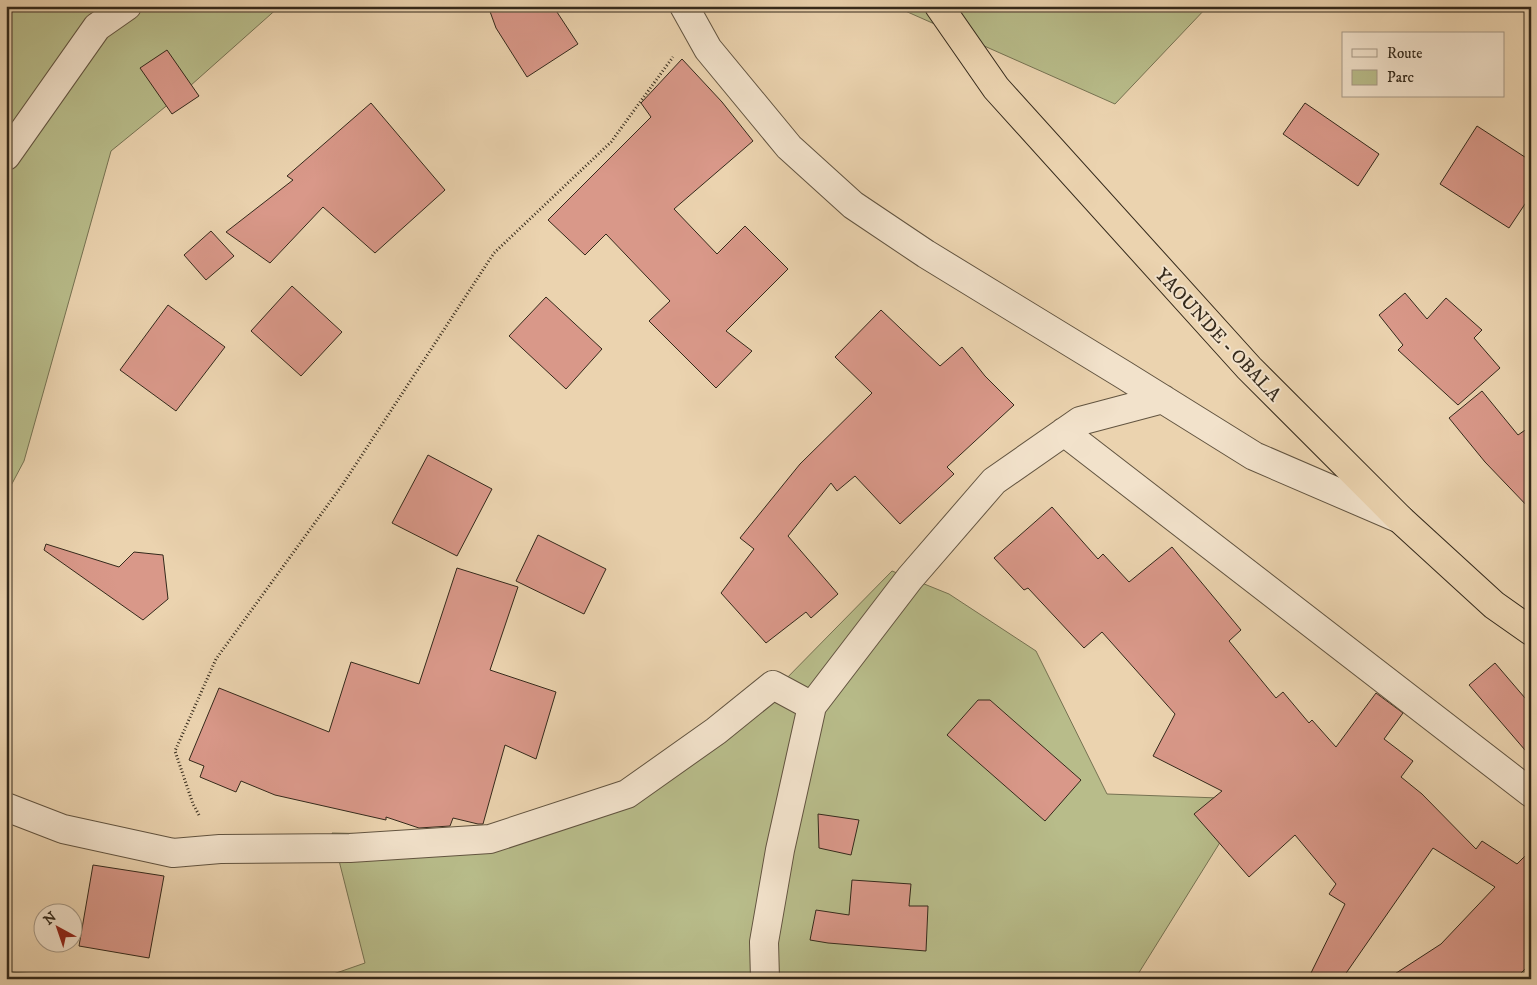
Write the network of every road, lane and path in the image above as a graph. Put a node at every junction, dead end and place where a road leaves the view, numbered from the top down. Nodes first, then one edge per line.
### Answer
1 (127, 6) edge
2 (939, 6) edge
3 (690, 16) edge
4 (6, 156) edge
5 (1163, 399) junction
6 (1064, 432) junction
7 (1400, 519) junction
8 (1531, 631) edge
9 (812, 706) junction
10 (1531, 793) edge
11 (6, 807) edge
12 (220, 848) junction
13 (765, 979) edge

1 - 4 street
2 - 7 highway, YAOUNDE - OBALA
3 - 5 street
3 - 12 path
5 - 6 street
5 - 7 street
6 - 9 street
6 - 10 street
7 - 8 highway, YAOUNDE - OBALA
9 - 12 street
9 - 13 street
11 - 12 street

